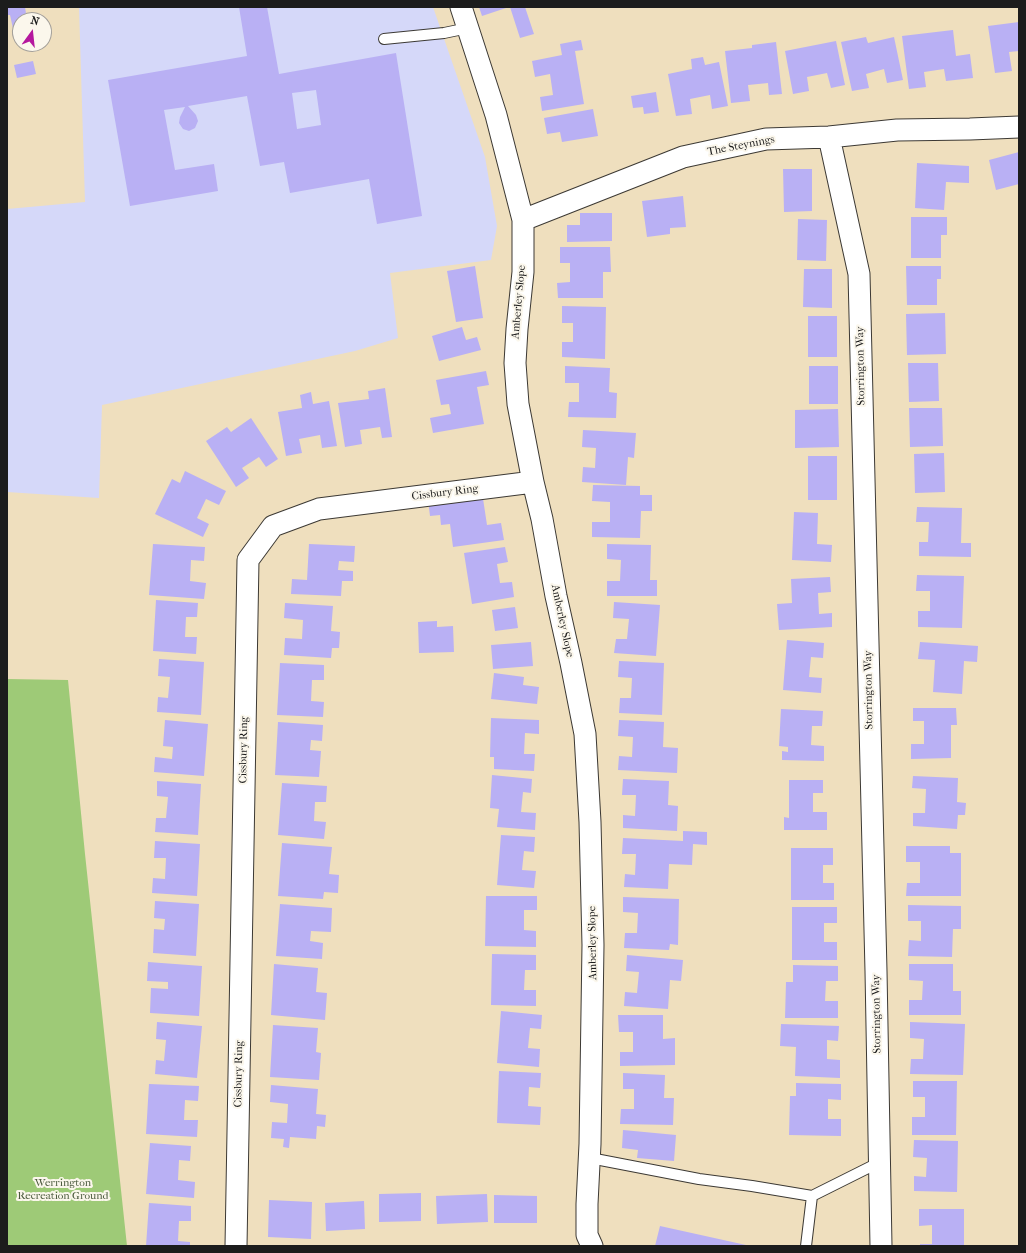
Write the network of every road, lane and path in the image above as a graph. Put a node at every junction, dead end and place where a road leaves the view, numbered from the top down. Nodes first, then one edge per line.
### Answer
1 (461, 7) edge
2 (468, 28) junction
3 (384, 39) dead end
4 (1019, 127) edge
5 (829, 136) junction
6 (523, 220) junction
7 (533, 482) junction
8 (590, 1158) junction
9 (880, 1162) junction
10 (812, 1196) junction
11 (236, 1246) edge
12 (592, 1246) edge
13 (806, 1246) edge
14 (882, 1246) edge

1 - 2 street, Amberley Slope
2 - 3 lane
2 - 6 street, Amberley Slope
4 - 5 street, The Steynings
5 - 6 street, The Steynings
5 - 9 street, Storrington Way
6 - 7 street, Amberley Slope
7 - 8 street, Amberley Slope
7 - 11 street, Cissbury Ring
8 - 10 lane
8 - 12 street, Amberley Slope
9 - 10 lane
9 - 14 street, Storrington Way
10 - 13 lane

